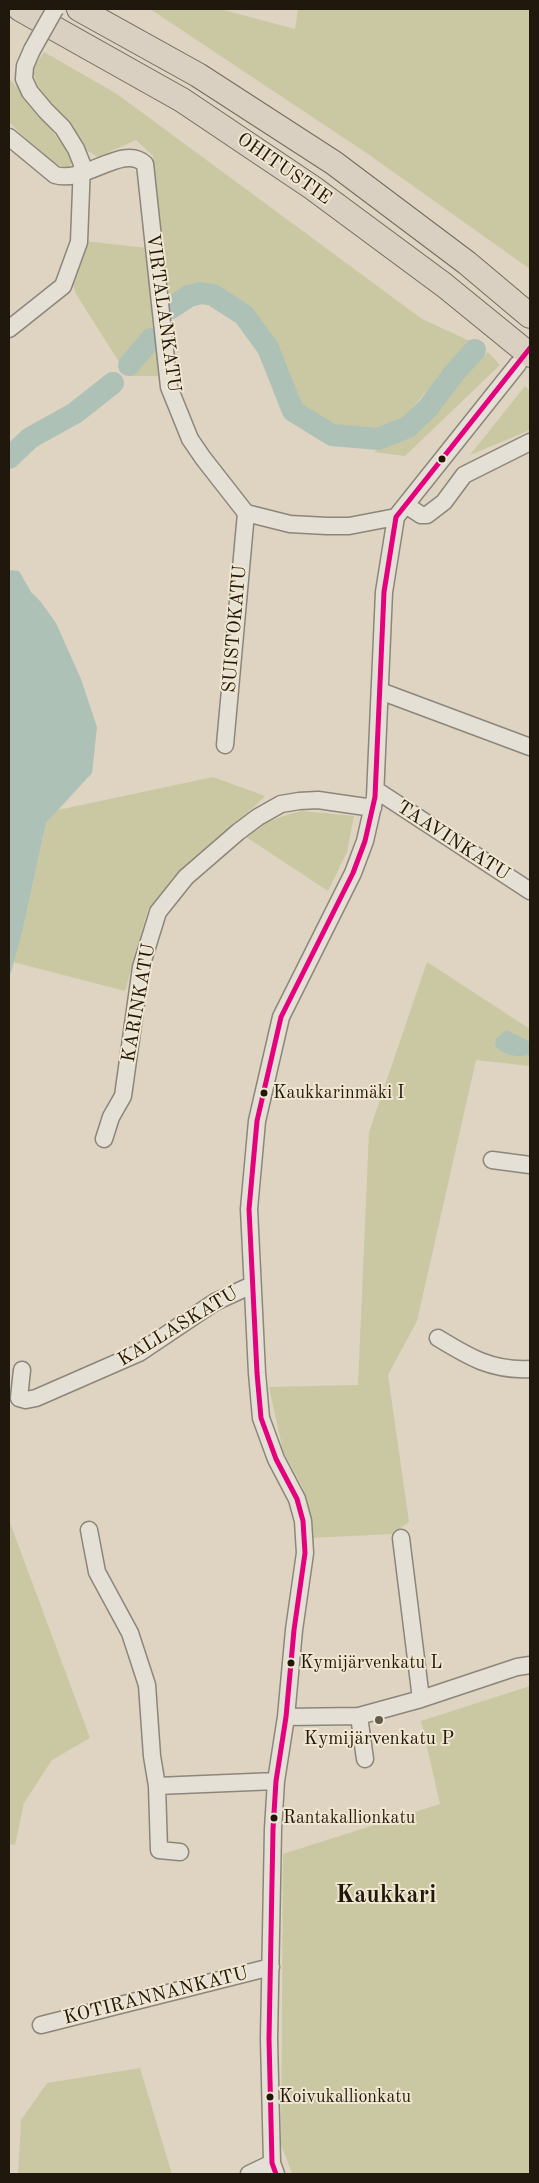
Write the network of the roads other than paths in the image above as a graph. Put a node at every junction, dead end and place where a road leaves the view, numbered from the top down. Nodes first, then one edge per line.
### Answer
1 (20, 9) edge
2 (55, 9) edge
3 (79, 9) edge
4 (9, 137) edge
5 (83, 174) junction
6 (530, 316) edge
7 (9, 329) edge
8 (524, 359) edge
9 (530, 442) edge
10 (401, 511) junction
11 (246, 513) junction
12 (380, 691) junction
13 (225, 745) dead end
14 (530, 746) edge
15 (376, 790) junction
16 (373, 808) junction
17 (530, 891) edge
18 (104, 1138) dead end
19 (492, 1160) dead end
20 (530, 1165) edge
21 (252, 1285) junction
22 (438, 1338) dead end
23 (530, 1369) edge
24 (22, 1370) dead end
25 (89, 1530) dead end
26 (401, 1538) dead end
27 (530, 1665) edge
28 (421, 1699) junction
29 (359, 1716) junction
30 (286, 1717) junction
31 (366, 1759) dead end
32 (276, 1781) junction
33 (157, 1786) junction
34 (180, 1852) dead end
35 (271, 1967) junction
36 (41, 2025) dead end
37 (274, 2168) edge
38 (249, 2174) edge

1 - 8 highway, OHITUSTIE
2 - 5 street, bridge
3 - 6 highway, OHITUSTIE
4 - 5 street
5 - 7 street
5 - 11 street, VIRTALANKATU
8 - 10 street
9 - 10 street
10 - 11 street
10 - 12 street
11 - 13 street, SUISTOKATU
12 - 14 street
12 - 15 street
15 - 16 street
15 - 17 street, TAAVINKATU
16 - 18 street, KARINKATU
16 - 21 street
19 - 20 street
21 - 24 street, KALLASKATU
21 - 30 street
22 - 23 street
25 - 33 street
26 - 28 street
27 - 28 street
28 - 29 street
29 - 30 street
29 - 31 street
30 - 32 street
32 - 33 street
32 - 35 street
33 - 34 street
35 - 36 street, KOTIRANNANKATU
35 - 37 street
37 - 38 street

